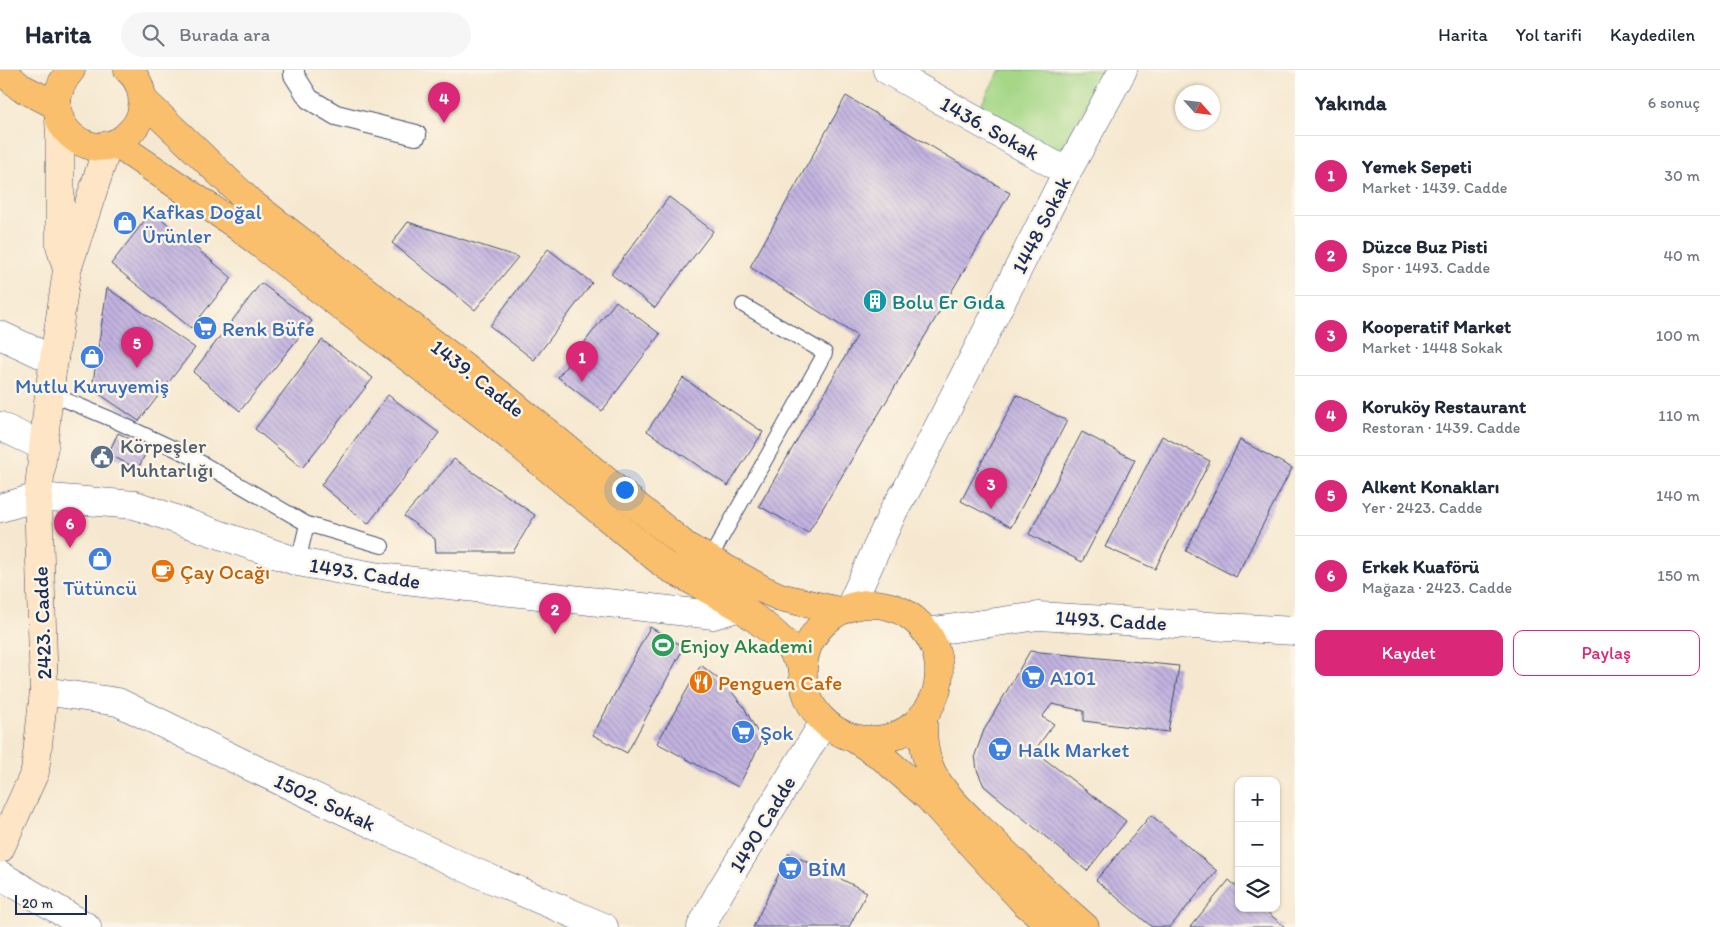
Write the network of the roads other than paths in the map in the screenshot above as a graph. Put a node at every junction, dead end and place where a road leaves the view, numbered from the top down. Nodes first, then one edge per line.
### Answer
1 (1, 70) edge
2 (71, 70) edge
3 (294, 70) edge
4 (886, 70) edge
5 (1123, 70) edge
6 (132, 71) edge
7 (143, 100) junction
8 (57, 112) junction
9 (416, 135) dead end
10 (112, 144) junction
11 (1068, 172) junction
12 (67, 270) junction
13 (743, 305) dead end
14 (0, 334) edge
15 (54, 360) junction
16 (49, 393) junction
17 (0, 426) edge
18 (44, 447) junction
19 (38, 497) junction
20 (0, 508) edge
21 (307, 524) junction
22 (382, 546) dead end
23 (709, 560) junction
24 (298, 562) junction
25 (740, 607) junction
26 (854, 607) junction
27 (1295, 631) edge
28 (927, 632) junction
29 (802, 665) junction
30 (44, 691) junction
31 (923, 716) junction
32 (824, 722) junction
33 (855, 739) junction
34 (0, 849) edge
35 (0, 875) edge
36 (87, 927) edge
37 (604, 927) edge
38 (701, 927) edge
39 (1054, 927) edge
40 (1085, 927) edge

1 - 8 main road
2 - 8 main road
3 - 9 street
4 - 11 street, 1436. Sokak
5 - 11 street, 1448 Sokak
6 - 7 main road
7 - 10 main road
7 - 23 main road, 1439. Cadde
8 - 10 main road
8 - 12 main road
10 - 12 main road
10 - 25 main road, 1439. Cadde
11 - 26 street, 1448 Sokak
12 - 15 main road, 2423. Cadde
13 - 23 lane
14 - 15 street
15 - 16 main road, 2423. Cadde
16 - 18 main road, 2423. Cadde
16 - 21 lane
17 - 18 street
18 - 19 main road, 2423. Cadde
19 - 20 street, 1493. Cadde
19 - 24 street, 1493. Cadde
19 - 30 main road, 2423. Cadde
21 - 22 lane
21 - 24 lane
23 - 26 main road, 1439. Cadde
24 - 25 street, 1493. Cadde
25 - 29 main road, 1439. Cadde
26 - 28 main road
26 - 29 main road
27 - 28 street, 1493. Cadde
28 - 31 main road
29 - 32 main road
30 - 34 main road, 2423. Cadde
30 - 37 street, 1502. Sokak
31 - 33 main road
31 - 40 main road
32 - 33 main road
32 - 38 street, 1490 Cadde
33 - 39 main road
35 - 36 street

